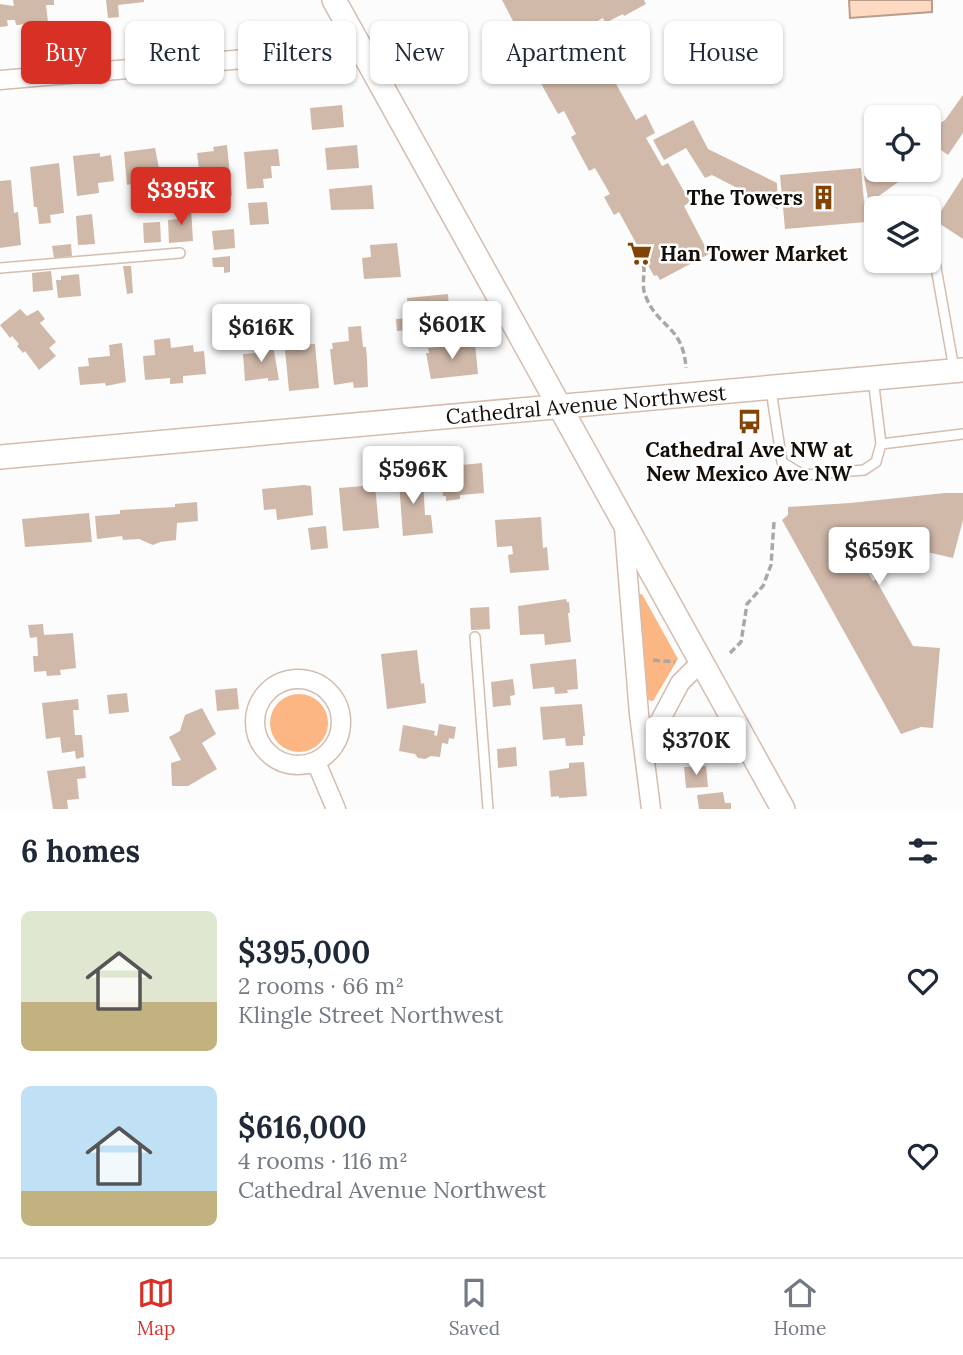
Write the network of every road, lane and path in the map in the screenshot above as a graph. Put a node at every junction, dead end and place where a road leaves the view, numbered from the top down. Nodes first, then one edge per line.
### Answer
1 (334, 0) edge
2 (345, 21) edge
3 (356, 41) edge
4 (238, 60) edge
5 (0, 80) edge
6 (180, 253) dead end
7 (640, 255) dead end
8 (0, 268) edge
9 (939, 273) edge
10 (686, 368) dead end
11 (959, 370) edge
12 (873, 378) junction
13 (771, 388) junction
14 (560, 407) junction
15 (963, 435) edge
16 (881, 444) junction
17 (0, 457) edge
18 (774, 523) dead end
19 (624, 525) junction
20 (475, 637) dead end
21 (730, 653) dead end
22 (701, 662) junction
23 (645, 749) junction
24 (316, 762) junction
25 (336, 809) edge
26 (488, 809) edge
27 (651, 809) edge
28 (783, 809) edge

1 - 2 street
3 - 14 street
4 - 5 street
6 - 8 lane
7 - 10 path
9 - 11 lane
11 - 12 street, Cathedral Avenue Northwest
12 - 13 street, Cathedral Avenue Northwest
12 - 16 lane
13 - 14 street, Cathedral Avenue Northwest
13 - 16 lane
14 - 17 street, Cathedral Avenue Northwest
14 - 19 street
15 - 16 lane
18 - 21 path
19 - 22 street
19 - 23 street
20 - 26 lane
22 - 23 street
22 - 28 street
23 - 27 street
24 - 24 street
24 - 25 street

